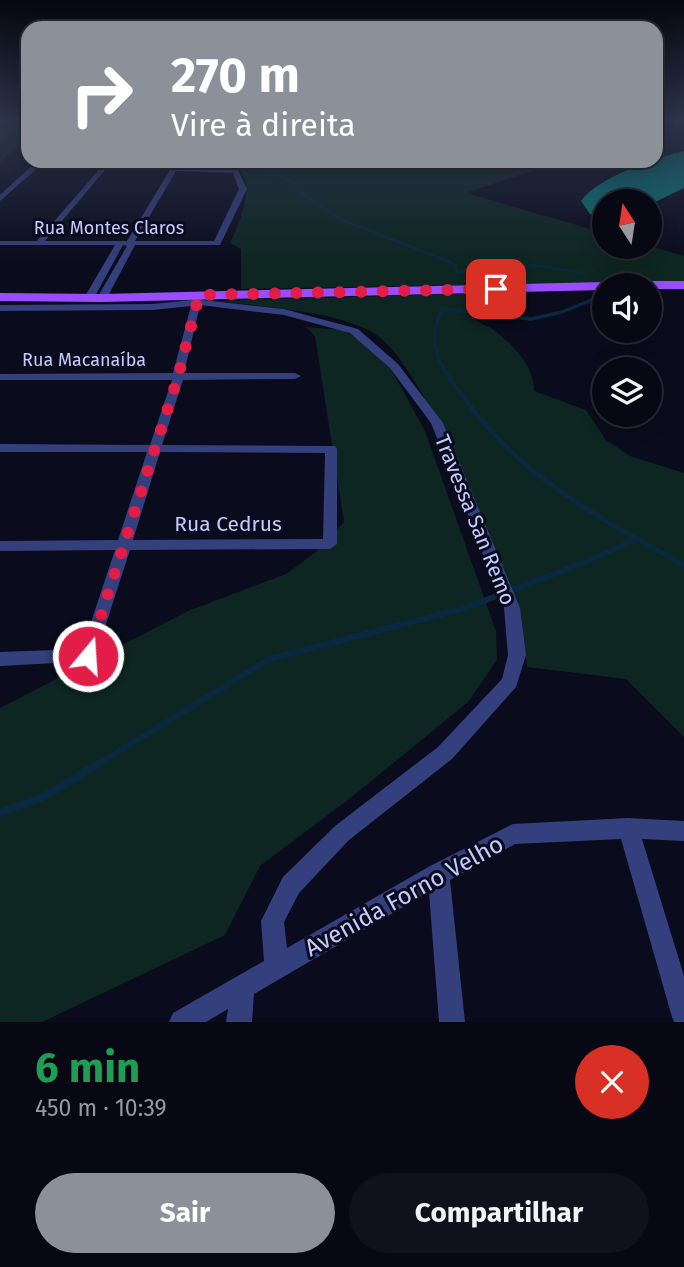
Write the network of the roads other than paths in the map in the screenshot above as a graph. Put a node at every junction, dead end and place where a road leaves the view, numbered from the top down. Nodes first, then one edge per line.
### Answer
1 (33, 169) edge
2 (103, 169) edge
3 (175, 169) edge
4 (217, 169) edge
5 (0, 199) edge
6 (0, 243) edge
7 (39, 243) junction
8 (127, 244) junction
9 (662, 285) edge
10 (684, 285) edge
11 (592, 286) edge
12 (0, 297) edge
13 (95, 298) junction
14 (198, 298) junction
15 (0, 308) edge
16 (295, 376) dead end
17 (0, 377) edge
18 (178, 377) junction
19 (0, 448) edge
20 (156, 448) junction
21 (0, 545) edge
22 (125, 545) junction
23 (0, 659) edge
24 (628, 828) junction
25 (684, 831) edge
26 (438, 874) junction
27 (277, 968) junction
28 (242, 989) junction
29 (684, 1017) edge
30 (182, 1022) edge
31 (239, 1022) edge
32 (452, 1022) edge

1 - 5 street
2 - 7 street
3 - 8 street
4 - 8 street, Rua Montes Claros
6 - 7 street, Rua Montes Claros
7 - 8 street, Rua Montes Claros
8 - 13 street
9 - 10 main road
11 - 14 main road
12 - 13 main road
13 - 14 main road
14 - 15 street, Travessa San Remo
14 - 18 street
14 - 27 street, Travessa San Remo
16 - 18 street, Rua Macanaíba
17 - 18 street, Rua Macanaíba
18 - 20 street
19 - 20 street
20 - 22 street
20 - 22 street, Rua Cedrus
21 - 22 street, Rua Cedrus
22 - 23 street
24 - 25 street, Avenida Forno Velho
24 - 26 street, Avenida Forno Velho
24 - 29 street
26 - 27 street, Avenida Forno Velho
26 - 32 street
27 - 28 street, Avenida Forno Velho
28 - 30 street, Avenida Forno Velho
28 - 31 street

